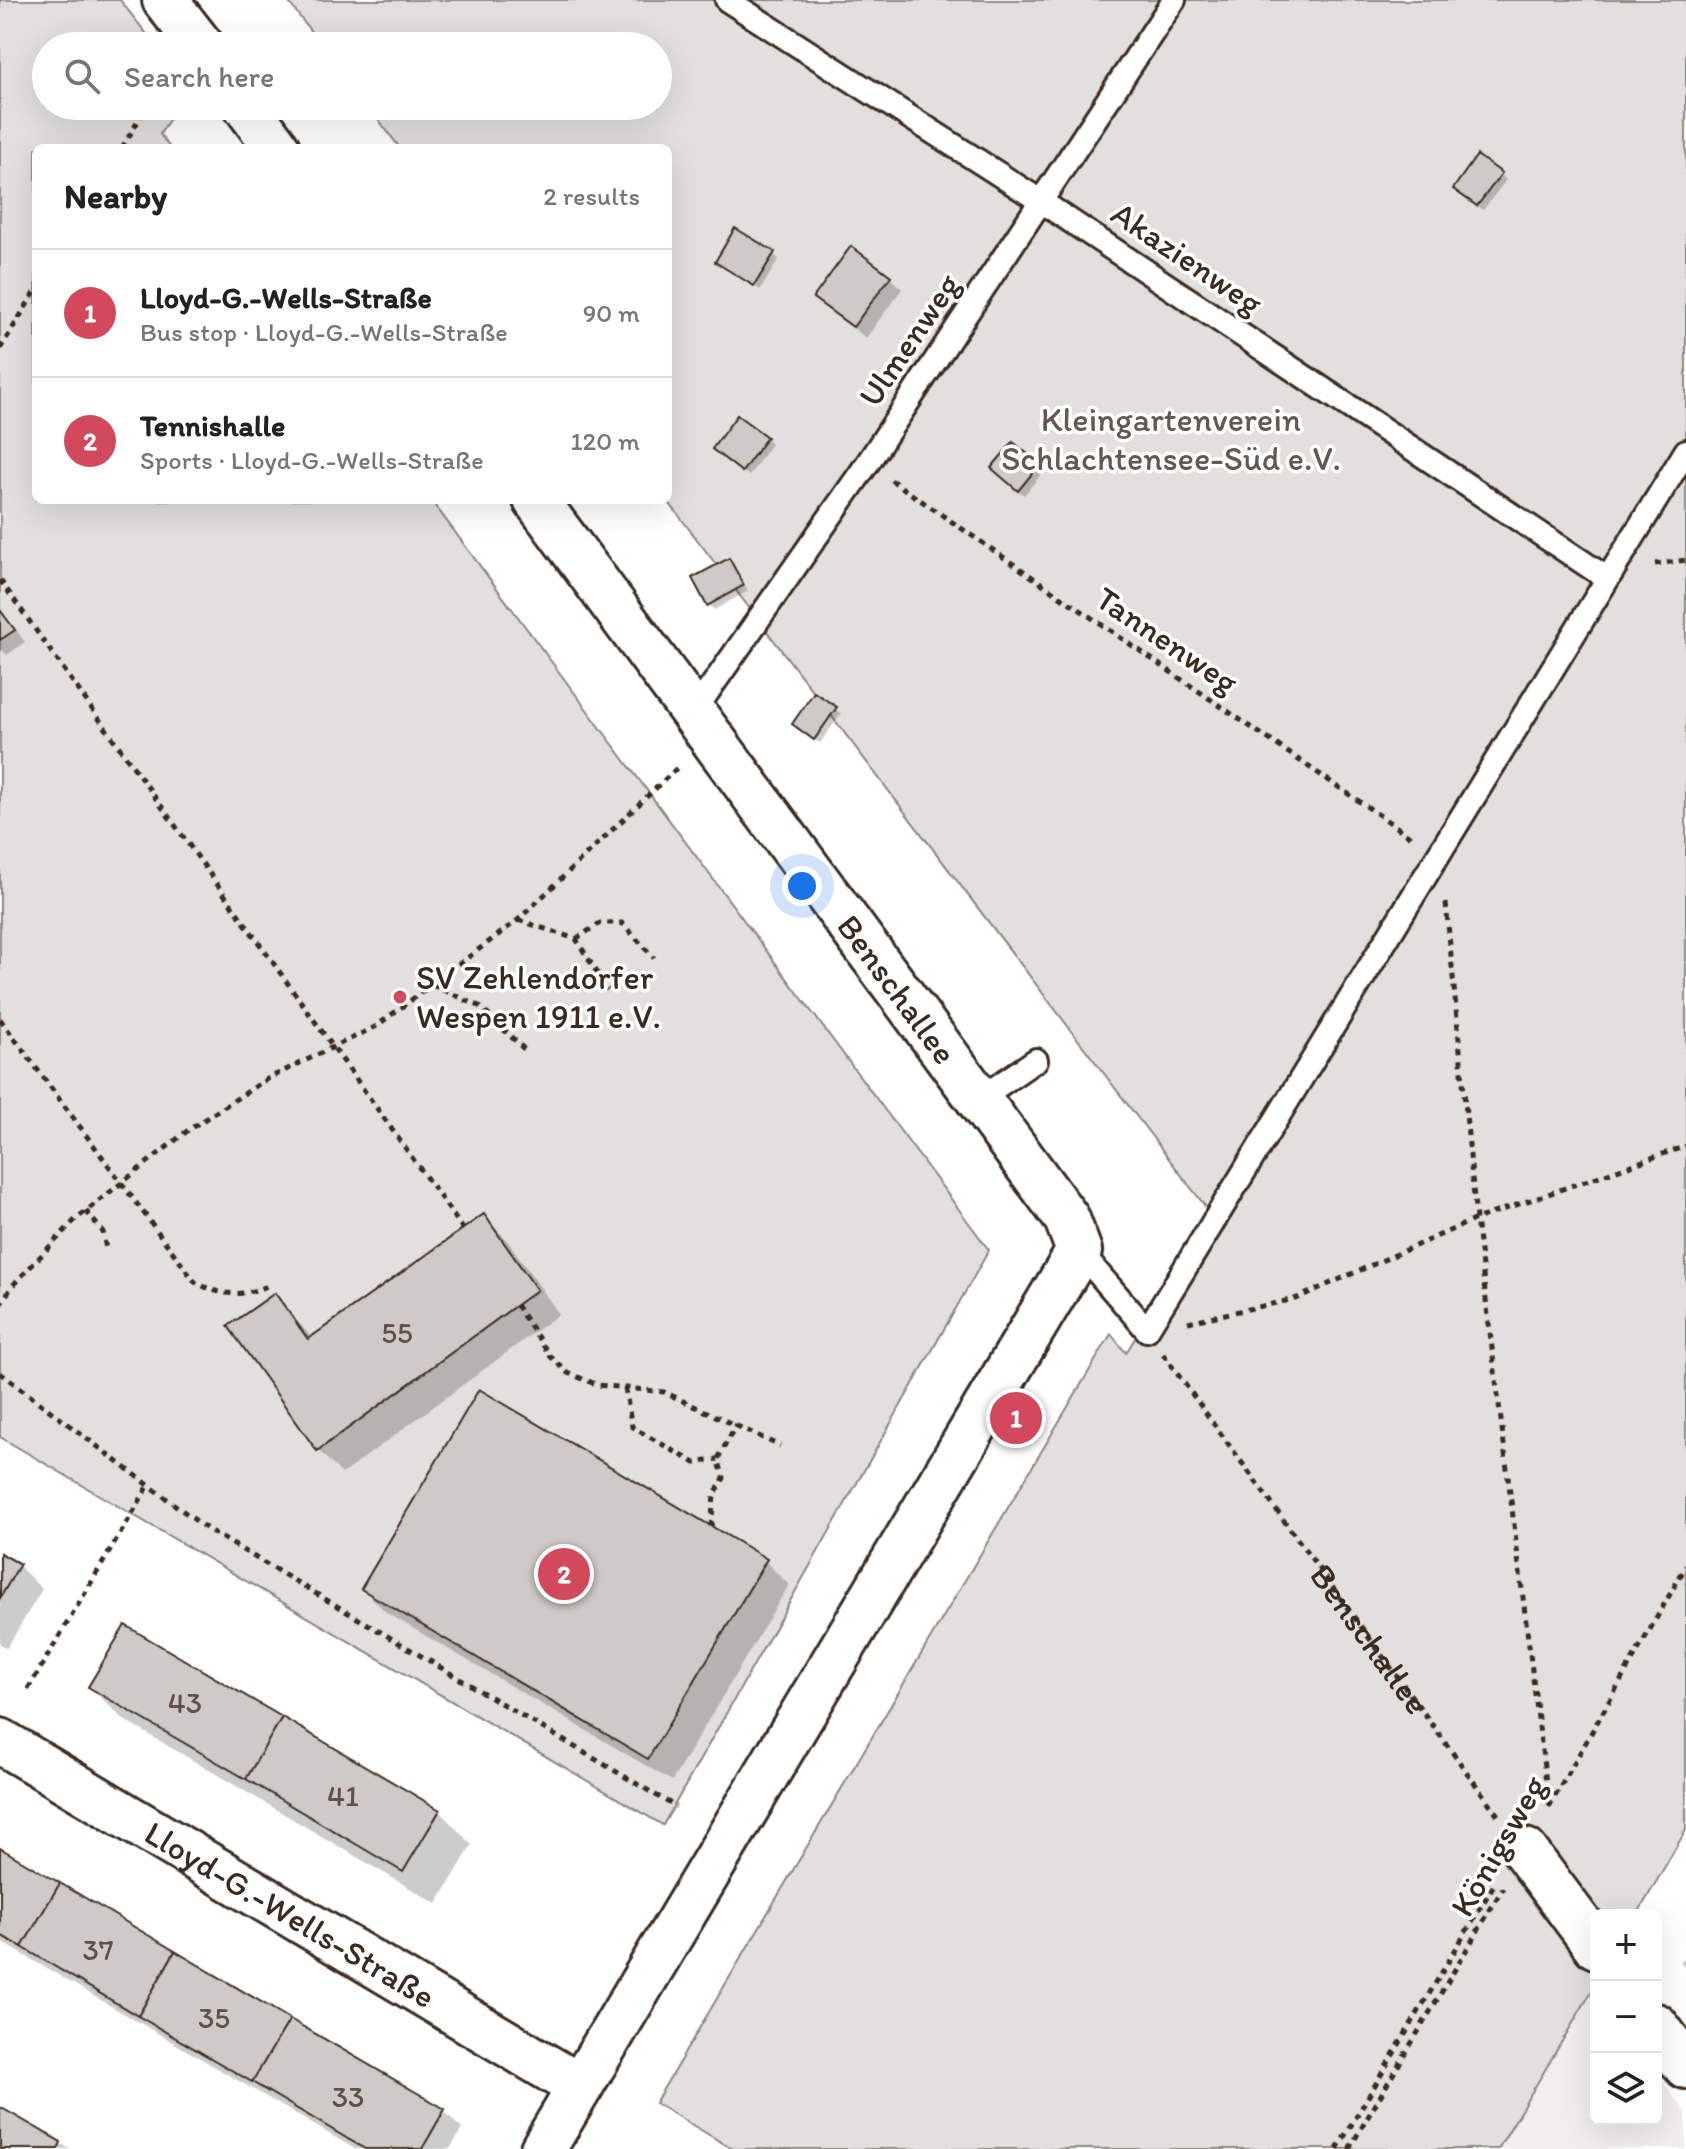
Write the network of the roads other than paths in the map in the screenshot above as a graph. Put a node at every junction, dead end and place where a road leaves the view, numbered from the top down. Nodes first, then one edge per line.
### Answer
1 (165, 0) edge
2 (727, 0) edge
3 (1174, 0) edge
4 (190, 32) edge
5 (256, 120) edge
6 (274, 144) edge
7 (1042, 202) junction
8 (1686, 451) edge
9 (539, 504) edge
10 (1605, 577) junction
11 (693, 713) junction
12 (1036, 1060) dead end
13 (979, 1099) junction
14 (1079, 1251) junction
15 (0, 1741) edge
16 (1525, 1851) road end
17 (1590, 1938) edge
18 (1662, 2034) edge
19 (1686, 2066) edge
20 (580, 2087) junction
21 (543, 2149) edge

1 - 4 street
2 - 7 lane, Akazienweg
3 - 7 lane, Ulmenweg
5 - 6 street
7 - 10 lane, Akazienweg
7 - 11 lane, Ulmenweg
8 - 10 lane
9 - 11 street, Benschallee
10 - 14 lane
11 - 13 street, Benschallee
12 - 13 lane
13 - 14 street, Benschallee
14 - 20 street
15 - 20 street, Lloyd-G.-Wells-Straße
16 - 17 street
18 - 19 street
20 - 21 street

